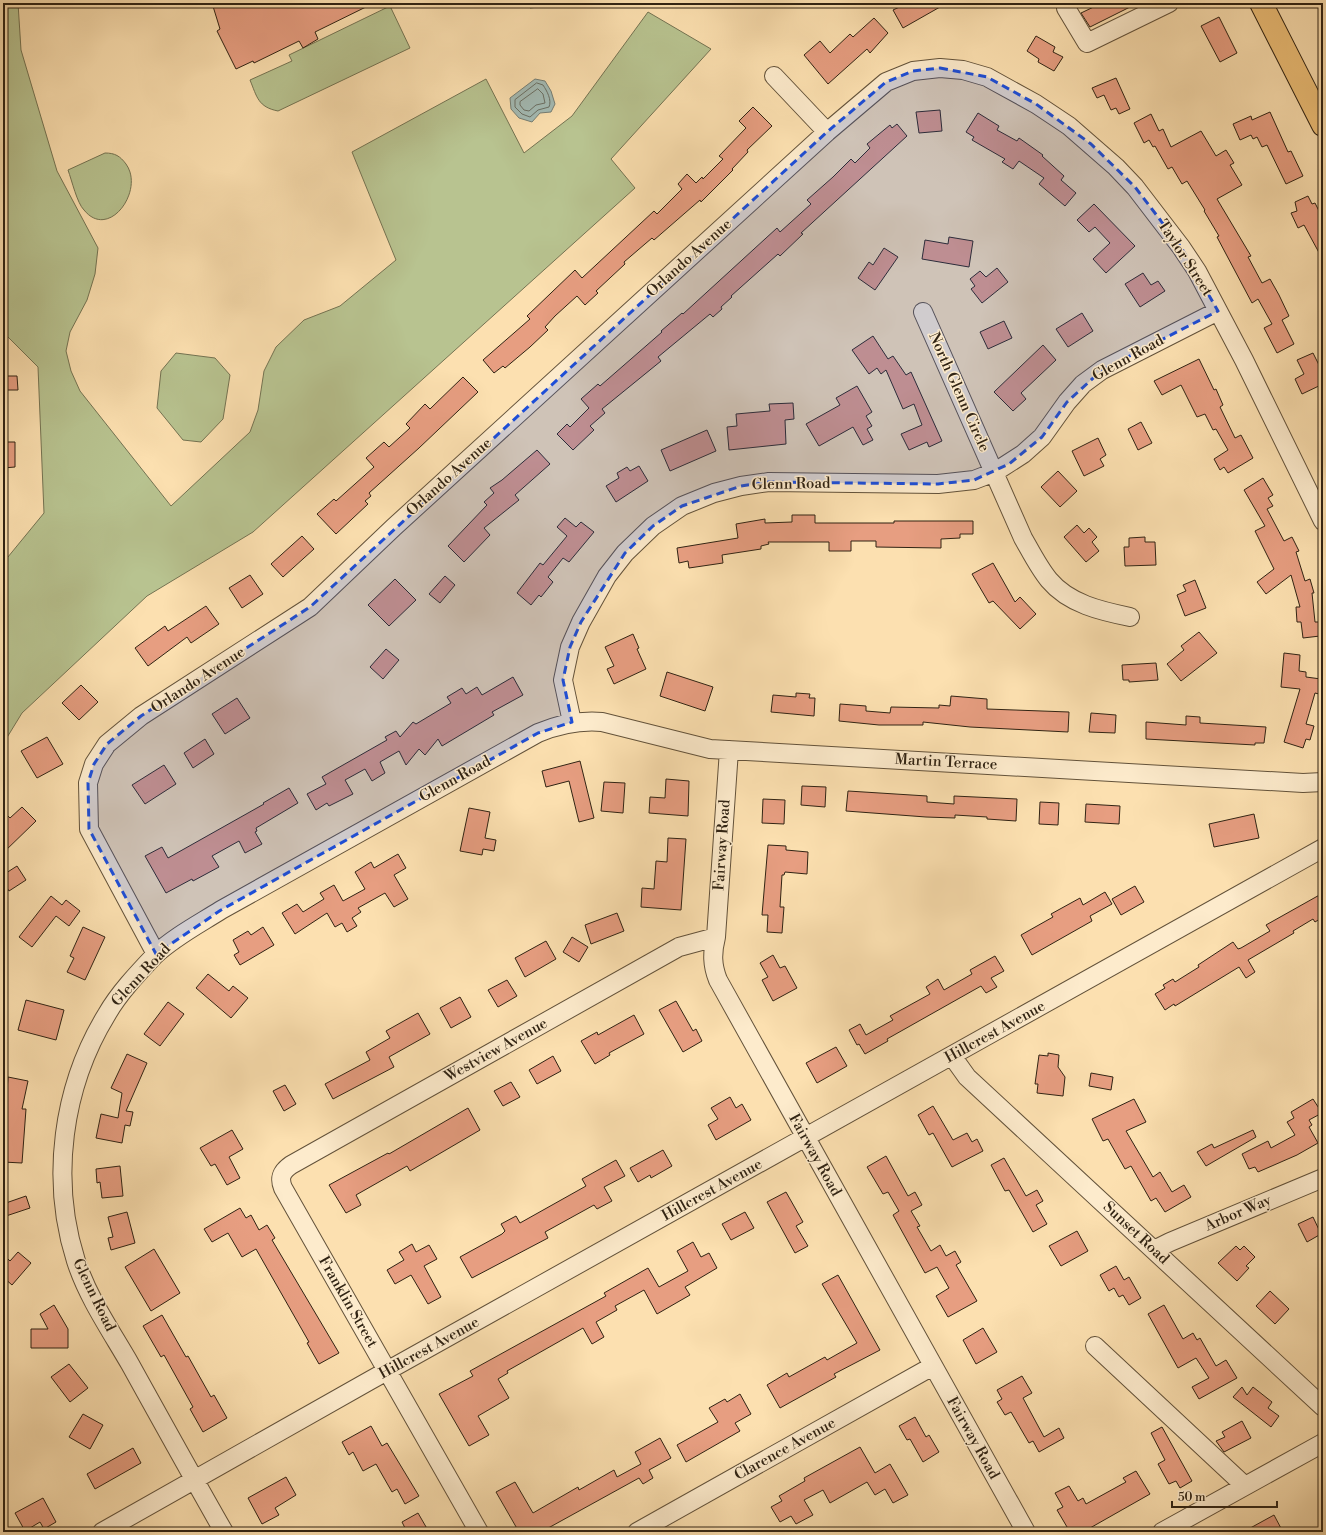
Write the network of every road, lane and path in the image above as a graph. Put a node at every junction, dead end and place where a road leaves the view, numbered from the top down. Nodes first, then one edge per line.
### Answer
1 (1068, 3) edge
2 (1169, 3) edge
3 (1261, 3) edge
4 (963, 70) joint
5 (774, 76) dead end
6 (1323, 125) edge
7 (827, 132) junction
8 (1218, 310) junction
9 (923, 312) dead end
10 (994, 472) junction
11 (1323, 521) edge
12 (1130, 617) dead end
13 (572, 722) junction
14 (729, 750) junction
15 (1323, 782) edge
16 (1323, 848) edge
17 (716, 937) junction
18 (156, 954) junction
19 (952, 1056) junction
20 (805, 1138) junction
21 (281, 1175) joint
22 (1323, 1178) edge
23 (1154, 1250) junction
24 (1095, 1346) dead end
25 (933, 1366) junction
26 (388, 1371) junction
27 (1323, 1407) edge
28 (1323, 1443) edge
29 (194, 1479) junction
30 (1245, 1486) junction
31 (102, 1532) edge
32 (224, 1532) edge
33 (479, 1532) edge
34 (637, 1532) edge
35 (1026, 1532) edge
36 (1162, 1532) edge

1 - 2 street
3 - 6 main road
4 - 7 street, Orlando Avenue
4 - 8 street, Taylor Street
5 - 7 street
7 - 18 street, Orlando Avenue
8 - 10 street, Glenn Road
8 - 11 street, Taylor Street
9 - 10 street, North Glenn Circle
10 - 12 street, North Glenn Circle
10 - 13 street, Glenn Road
13 - 14 street, Martin Terrace
13 - 18 street, Glenn Road
14 - 15 street, Martin Terrace
14 - 17 street, Fairway Road
16 - 19 street, Hillcrest Avenue
17 - 20 street, Fairway Road
17 - 21 street, Westview Avenue
18 - 29 street, Glenn Road
19 - 20 street, Hillcrest Avenue
19 - 23 street, Sunset Road
20 - 25 street, Fairway Road
20 - 26 street, Hillcrest Avenue
21 - 26 street, Franklin Street
22 - 23 street, Arbor Way
23 - 27 street, Sunset Road
24 - 30 street
25 - 34 street, Clarence Avenue
25 - 35 street, Fairway Road
26 - 29 street, Hillcrest Avenue
26 - 33 street, Franklin Street
28 - 30 street
29 - 31 street, Hillcrest Avenue
29 - 32 street, Glenn Road
30 - 36 street

